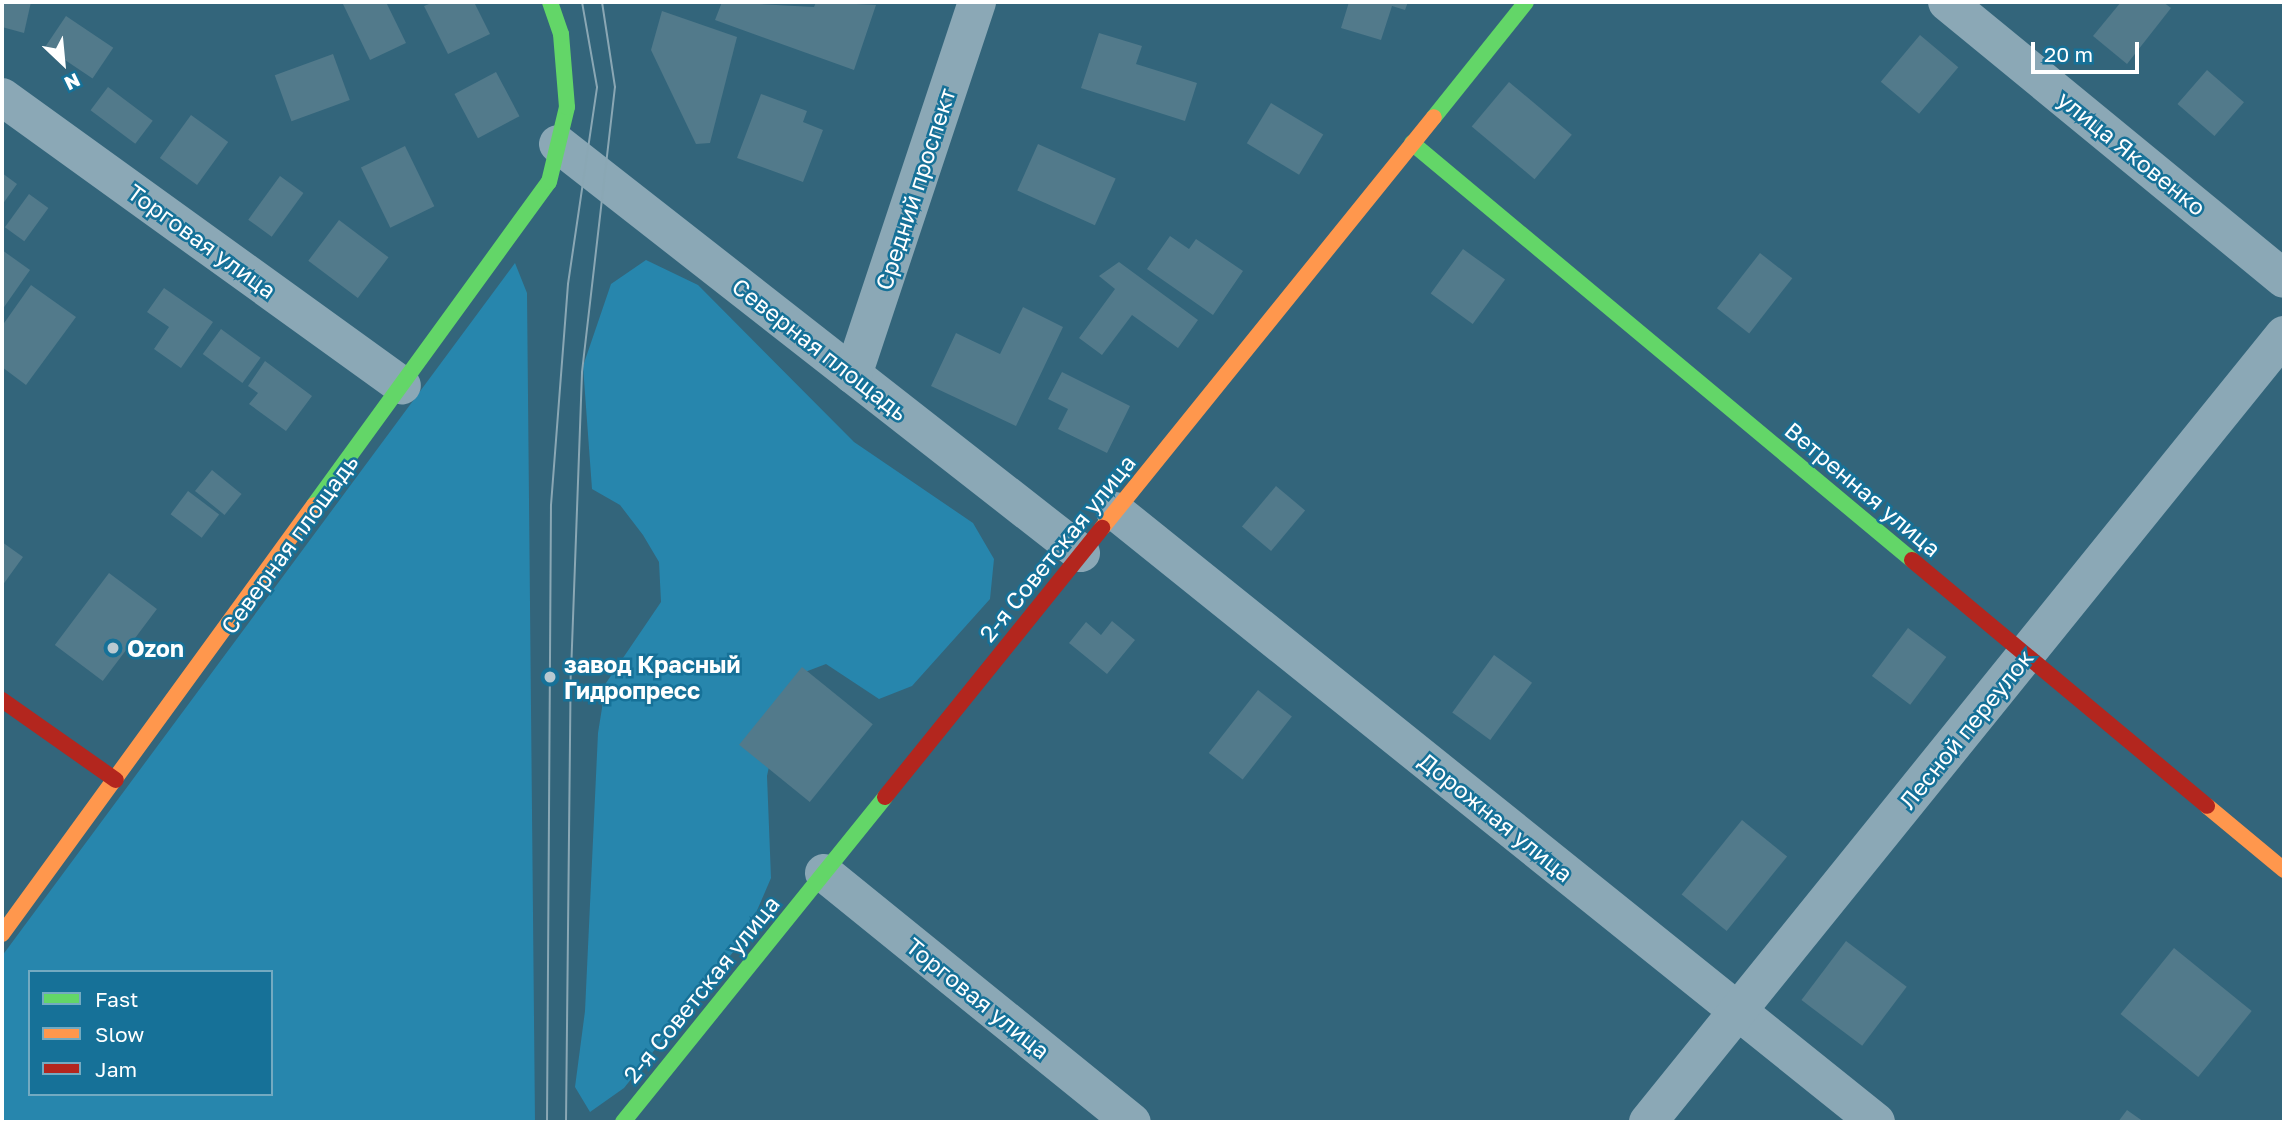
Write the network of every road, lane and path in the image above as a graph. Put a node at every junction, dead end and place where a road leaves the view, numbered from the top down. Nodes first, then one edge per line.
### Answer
1 (550, 2) edge
2 (977, 2) edge
3 (1526, 2) edge
4 (1947, 2) edge
5 (2, 97) edge
6 (558, 144) junction
7 (1412, 144) junction
8 (2284, 279) edge
9 (2284, 335) edge
10 (853, 375) junction
11 (402, 385) junction
12 (1115, 511) junction
13 (1081, 554) junction
14 (2026, 655) junction
15 (2, 700) edge
16 (116, 780) junction
17 (2284, 870) edge
18 (824, 873) junction
19 (2, 934) edge
20 (1738, 1011) junction
21 (623, 1122) edge
22 (1132, 1122) edge
23 (1648, 1122) edge
24 (1876, 1122) edge

1 - 6 street, Северная площадь
2 - 10 street, Средний проспект
3 - 7 street, 2-я Советская улица
4 - 8 street, улица Яковенко
5 - 11 street, Торговая улица
6 - 10 street, Северная площадь
6 - 11 street, Северная площадь
7 - 12 street, 2-я Советская улица
7 - 14 street, Ветренная улица
9 - 14 street, Лесной переулок
10 - 13 street, Северная площадь
11 - 16 street, Северная площадь
12 - 13 street, 2-я Советская улица
12 - 20 street, Дорожная улица
13 - 18 street, 2-я Советская улица
14 - 17 street, Ветренная улица
14 - 20 street, Лесной переулок
15 - 16 street
16 - 19 street, Северная площадь
18 - 21 street, 2-я Советская улица
18 - 22 street, Торговая улица
20 - 23 street, Лесной переулок
20 - 24 street, Дорожная улица

